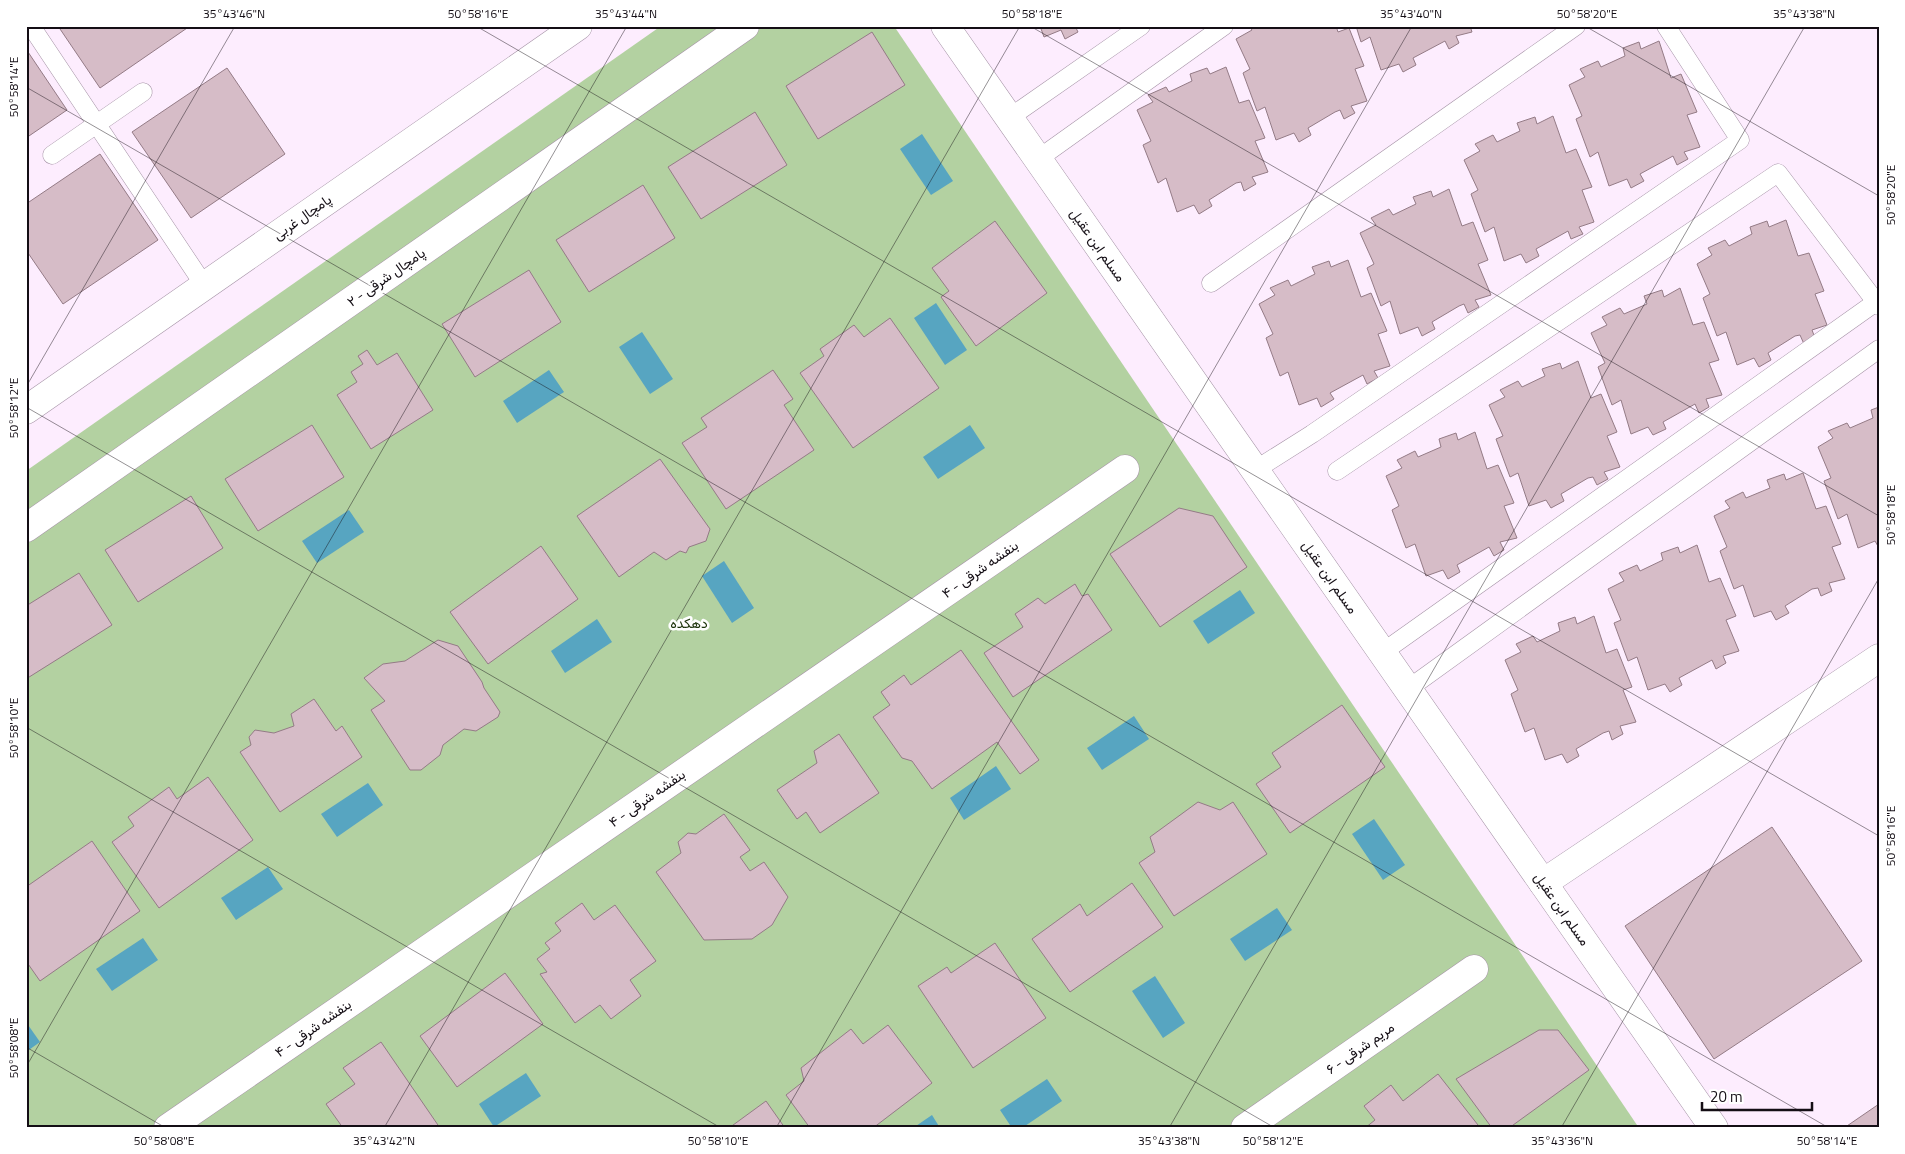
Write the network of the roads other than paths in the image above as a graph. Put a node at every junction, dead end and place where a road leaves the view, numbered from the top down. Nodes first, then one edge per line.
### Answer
1 (31, 26) edge
2 (578, 26) edge
3 (745, 26) edge
4 (945, 26) edge
5 (1141, 26) edge
6 (1224, 26) edge
7 (1576, 26) edge
8 (1666, 26) edge
9 (142, 92) dead end
10 (1009, 118) junction
11 (97, 124) junction
12 (52, 155) dead end
13 (1038, 159) junction
14 (1211, 283) dead end
15 (204, 285) junction
16 (1877, 304) edge
17 (1879, 349) edge
18 (26, 410) edge
19 (1125, 469) dead end
20 (1255, 470) junction
21 (1337, 471) dead end
22 (26, 528) edge
23 (1383, 652) junction
24 (1879, 658) edge
25 (1408, 689) junction
26 (1543, 883) junction
27 (1474, 968) dead end
28 (168, 1128) edge
29 (1245, 1128) edge
30 (1714, 1128) edge

1 - 11 lane
2 - 15 street, پامچال غربی
3 - 22 street, پامچال شرقی - ۲
4 - 10 street, مسلم ابن عقیل
5 - 10 lane
6 - 13 lane
7 - 14 lane
8 - 20 lane
9 - 11 lane
10 - 13 street, مسلم ابن عقیل
11 - 12 lane
11 - 15 lane
13 - 20 street, مسلم ابن عقیل
15 - 18 street, پامچال غربی
16 - 21 lane
16 - 23 lane
17 - 25 lane
19 - 28 street, بنفشه شرقی - ۴
20 - 23 street, مسلم ابن عقیل
23 - 25 street, مسلم ابن عقیل
24 - 26 street
25 - 26 street, مسلم ابن عقیل
26 - 30 street, مسلم ابن عقیل
27 - 29 street, مریم شرقی - ۶

